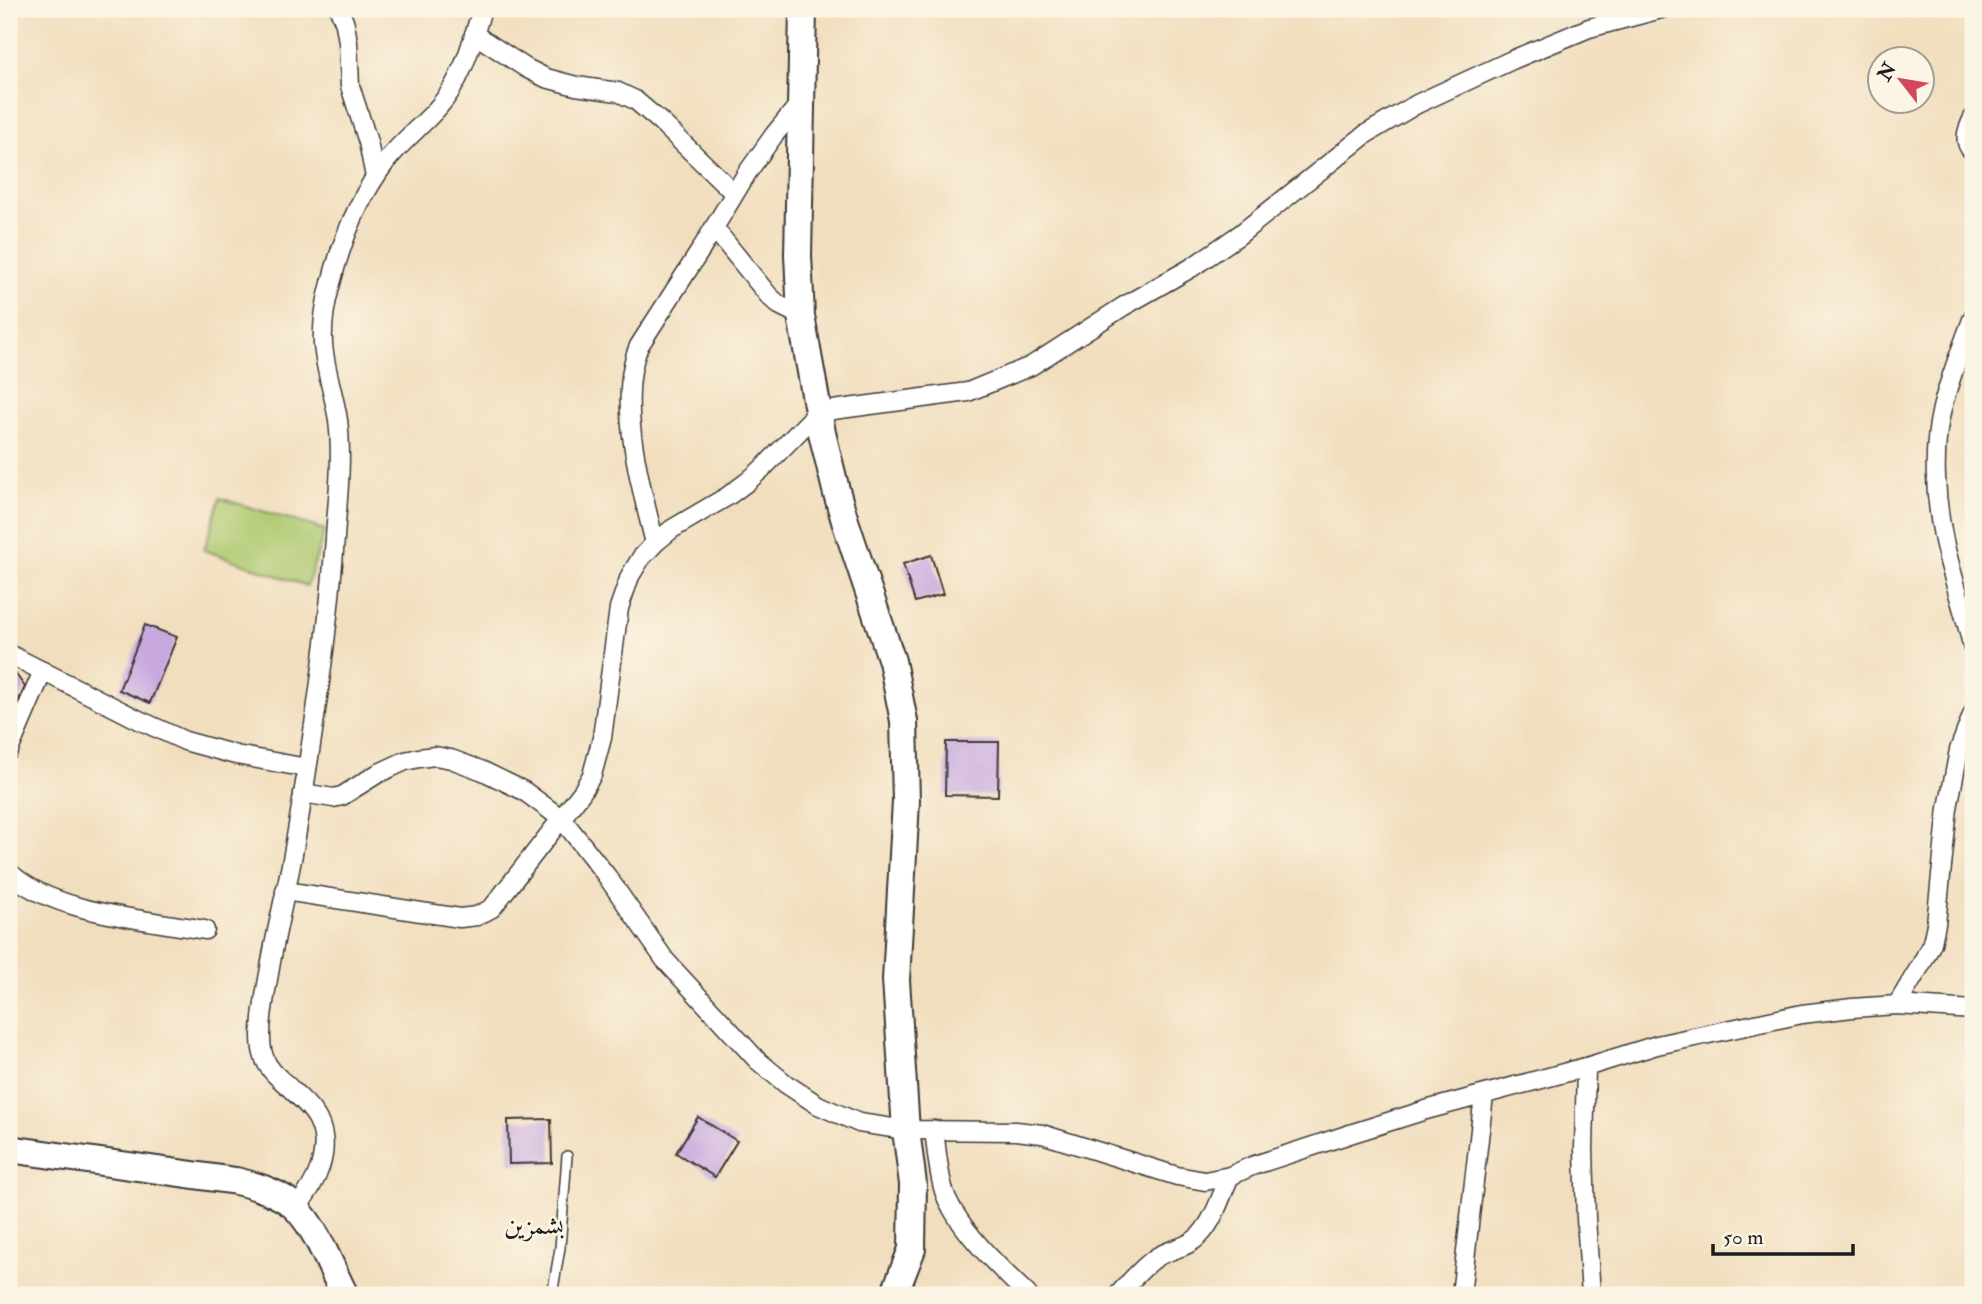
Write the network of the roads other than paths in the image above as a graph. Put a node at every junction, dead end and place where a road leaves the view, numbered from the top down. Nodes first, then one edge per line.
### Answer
1 (339, 9) edge
2 (481, 9) edge
3 (803, 9) edge
4 (1661, 9) edge
5 (474, 34) junction
6 (801, 103) junction
7 (1973, 118) edge
8 (1973, 152) edge
9 (375, 177) junction
10 (734, 193) junction
11 (714, 228) junction
12 (801, 316) junction
13 (1973, 317) edge
14 (818, 412) junction
15 (655, 542) junction
16 (1973, 649) edge
17 (9, 654) edge
18 (43, 671) junction
19 (1973, 713) edge
20 (9, 750) edge
21 (307, 768) junction
22 (303, 793) junction
23 (562, 819) junction
24 (9, 872) edge
25 (285, 891) junction
26 (205, 930) dead end
27 (1897, 1005) junction
28 (1973, 1010) edge
29 (1586, 1067) junction
30 (1485, 1095) junction
31 (906, 1130) junction
32 (934, 1130) junction
33 (9, 1149) edge
34 (567, 1156) dead end
35 (1230, 1176) junction
36 (296, 1208) junction
37 (345, 1295) edge
38 (552, 1295) edge
39 (894, 1295) edge
40 (1028, 1295) edge
41 (1118, 1295) edge
42 (1461, 1295) edge
43 (1591, 1295) edge

1 - 9 street
2 - 5 street
3 - 6 main road
4 - 14 street
5 - 9 street
5 - 10 street
6 - 10 street
6 - 12 main road
7 - 8 street
9 - 21 street
10 - 11 street
11 - 12 street
11 - 15 street
12 - 14 main road
13 - 16 street
14 - 15 street
14 - 31 main road
15 - 23 street
17 - 18 street
18 - 20 street
18 - 21 street
19 - 27 street
21 - 22 street
22 - 23 street
22 - 25 street
23 - 25 street
23 - 31 street
24 - 26 street
25 - 36 street
27 - 28 street
27 - 29 street
29 - 30 street
29 - 43 street
30 - 35 street
30 - 42 street
31 - 32 street
31 - 39 main road
32 - 35 street
32 - 40 street
33 - 36 main road
34 - 38 lane
35 - 41 street
36 - 37 main road

